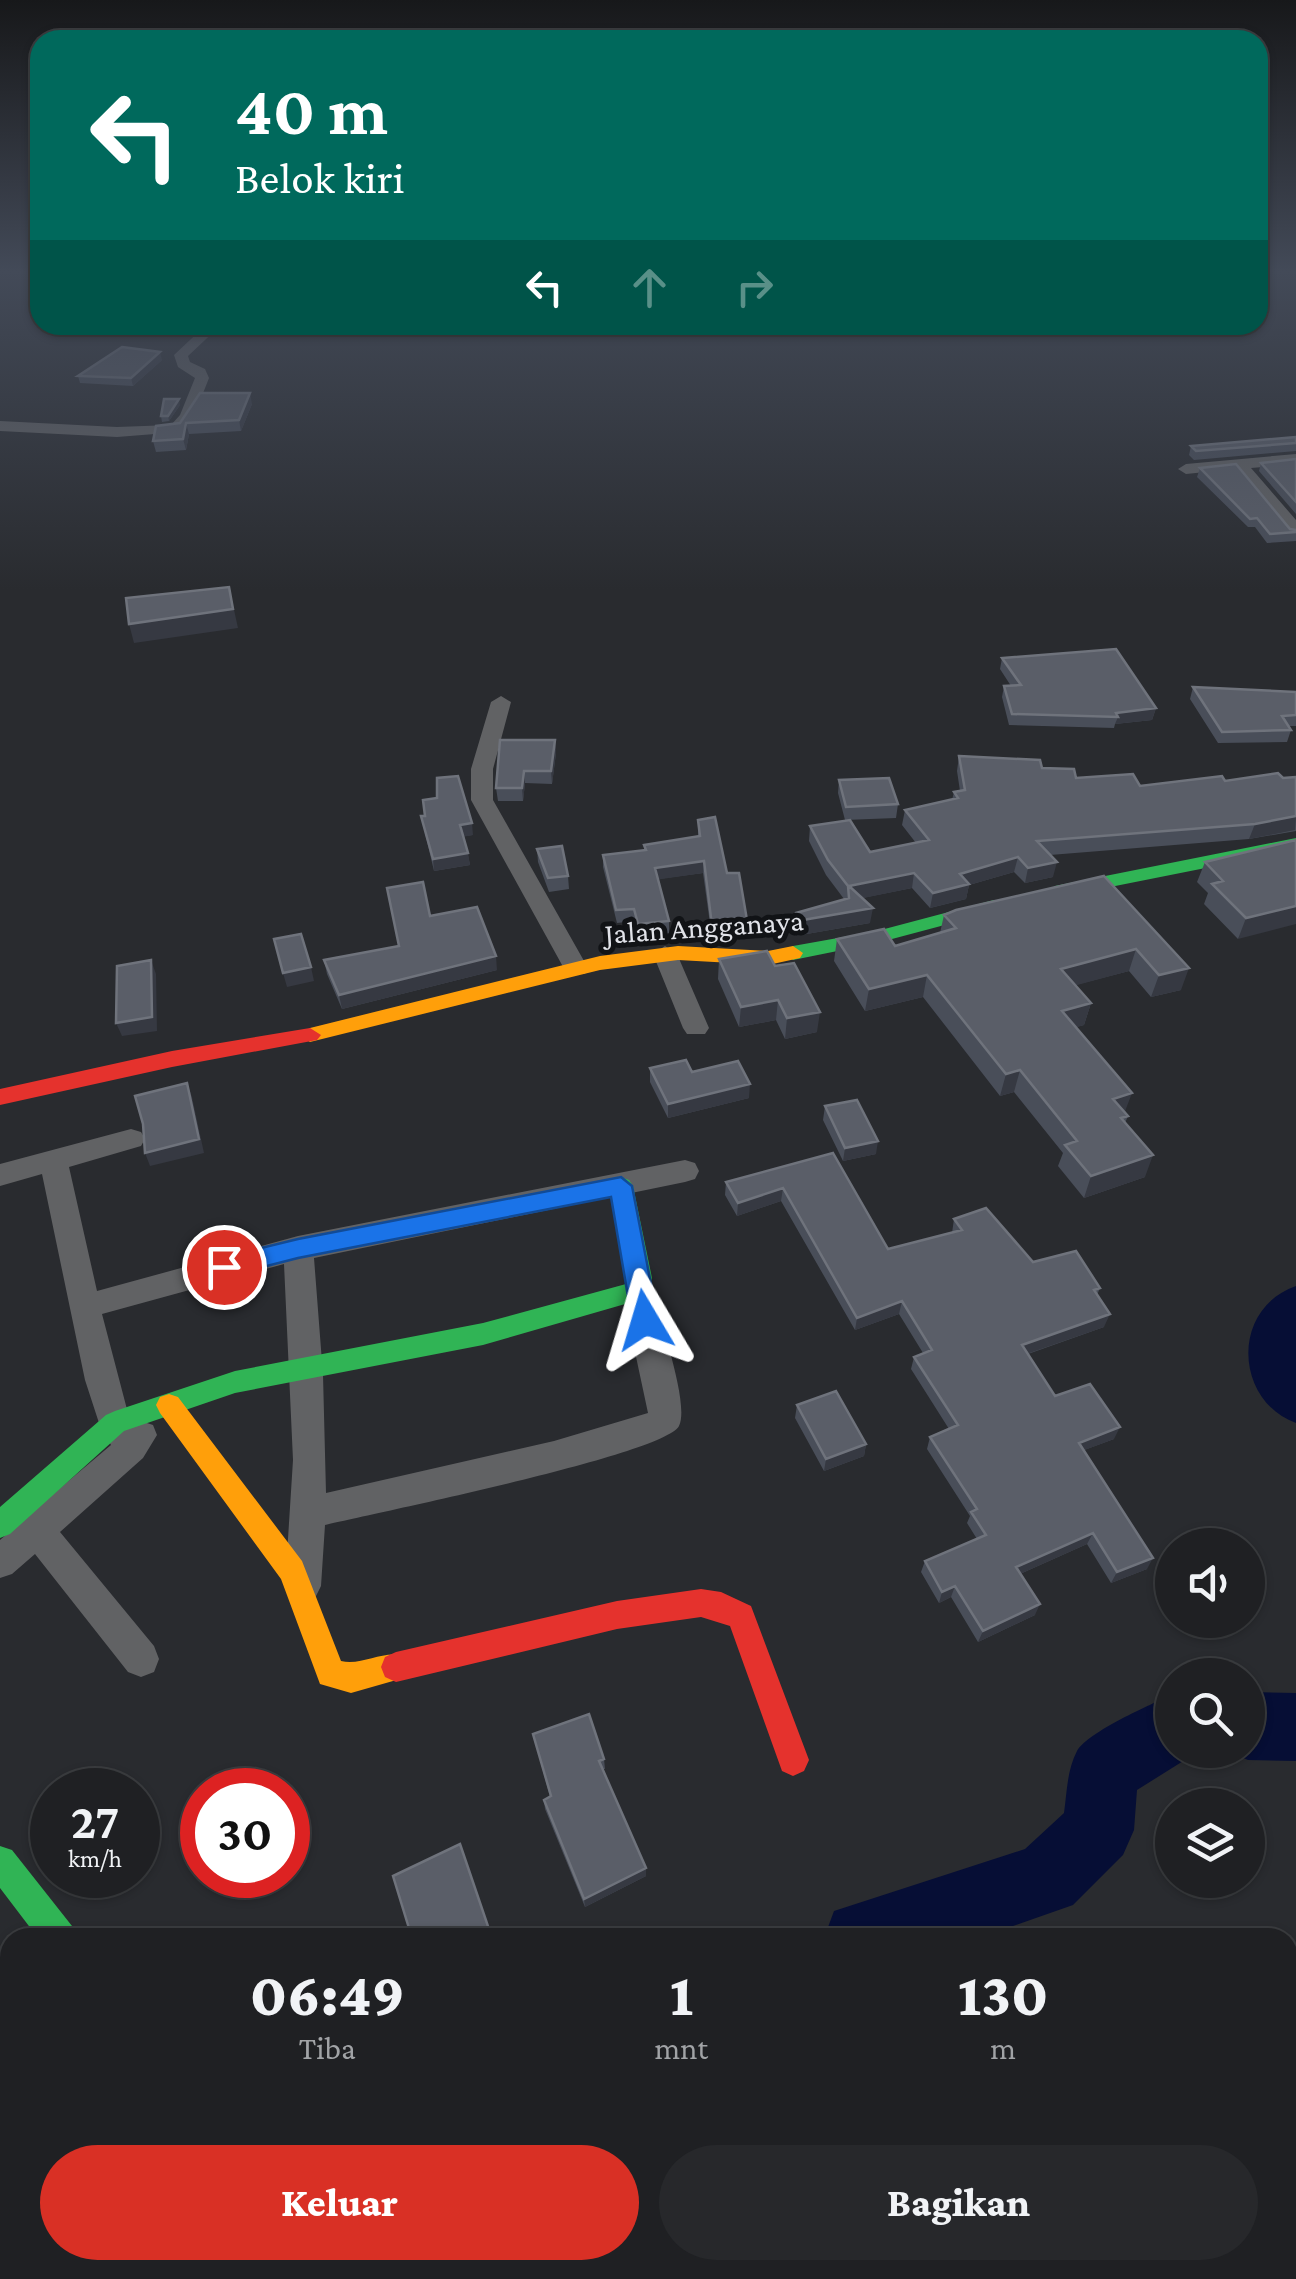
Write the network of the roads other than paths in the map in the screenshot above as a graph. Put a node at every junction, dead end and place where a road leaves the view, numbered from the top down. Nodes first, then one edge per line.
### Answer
1 (202, 377) edge
2 (0, 426) edge
3 (1296, 459) edge
4 (1240, 465) junction
5 (1212, 467) junction
6 (1186, 469) dead end
7 (1259, 490) junction
8 (1296, 531) edge
9 (501, 702) dead end
10 (1296, 844) edge
11 (665, 954) junction
12 (576, 968) junction
13 (696, 1028) dead end
14 (0, 1096) edge
15 (132, 1139) dead end
16 (53, 1160) junction
17 (685, 1171) dead end
18 (0, 1174) edge
19 (621, 1186) junction
20 (298, 1248) junction
21 (637, 1292) junction
22 (86, 1306) junction
23 (308, 1370) junction
24 (164, 1407) junction
25 (123, 1435) junction
26 (308, 1514) junction
27 (11, 1537) edge
28 (302, 1595) junction
29 (141, 1660) dead end
30 (794, 1760) dead end
31 (0, 1862) edge
32 (52, 1928) edge

1 - 2 street
3 - 4 street
4 - 5 street
4 - 7 street
5 - 6 street
5 - 7 street
7 - 8 street
9 - 12 street
10 - 11 street, Jalan Angganaya
11 - 12 street, Jalan Angganaya
11 - 13 street
12 - 14 street, Jalan Angganaya
15 - 16 street
16 - 18 street
16 - 22 street
17 - 19 street
19 - 20 street
19 - 21 street
20 - 22 street
20 - 23 street
21 - 23 street
21 - 26 street
22 - 25 street
23 - 24 street
23 - 26 street
24 - 25 street
24 - 28 street
25 - 27 street
26 - 28 street
27 - 29 street
28 - 30 street
31 - 32 street

